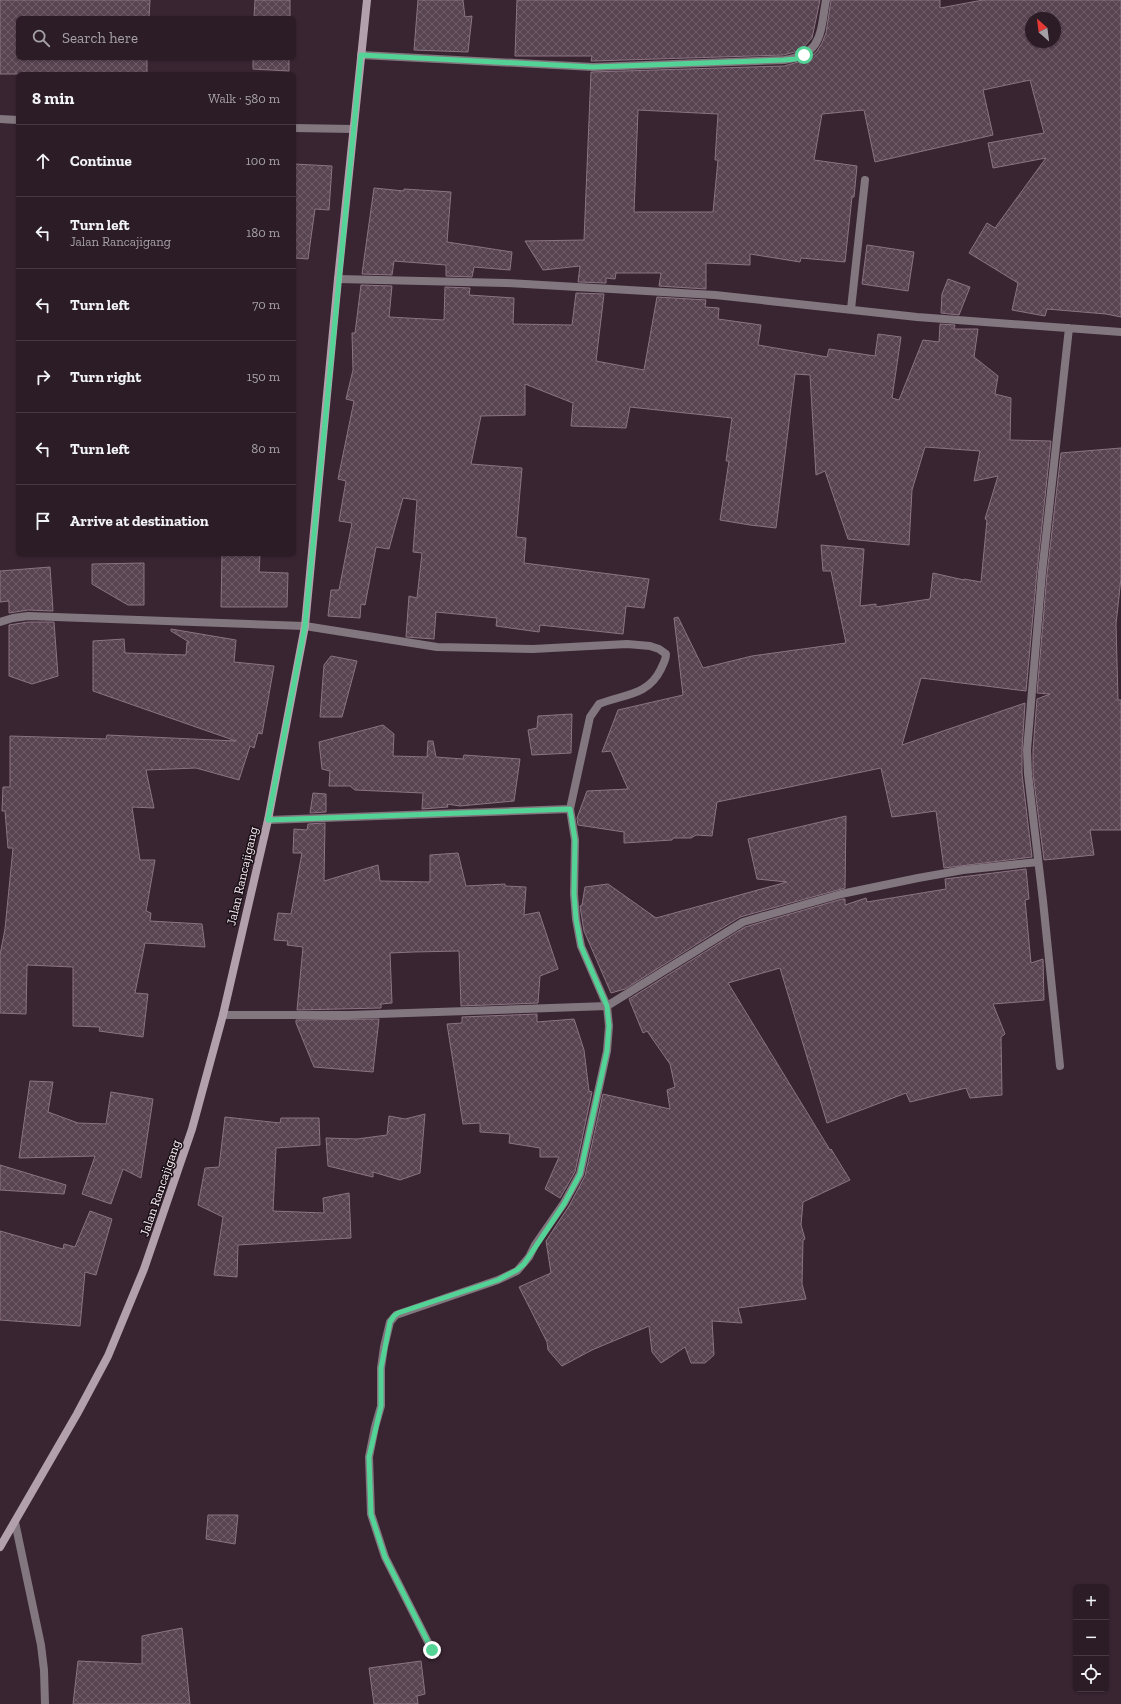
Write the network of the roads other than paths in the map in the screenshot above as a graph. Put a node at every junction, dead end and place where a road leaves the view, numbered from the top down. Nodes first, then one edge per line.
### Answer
1 (367, 0) edge
2 (826, 0) edge
3 (361, 55) junction
4 (0, 119) edge
5 (16, 120) edge
6 (296, 128) edge
7 (353, 129) junction
8 (865, 180) dead end
9 (338, 279) junction
10 (851, 309) junction
11 (1069, 328) junction
12 (1121, 332) edge
13 (0, 622) edge
14 (305, 626) junction
15 (570, 809) junction
16 (268, 820) junction
17 (1038, 862) junction
18 (607, 1006) junction
19 (223, 1015) junction
20 (1060, 1066) dead end
21 (15, 1522) junction
22 (0, 1547) edge
23 (432, 1650) dead end
24 (45, 1704) edge

1 - 3 main road, Jalan Rancajigang
2 - 3 street
3 - 7 main road, Jalan Rancajigang
4 - 5 street
6 - 7 street
7 - 9 main road, Jalan Rancajigang
8 - 10 street
9 - 10 street
9 - 14 main road, Jalan Rancajigang
10 - 11 street
11 - 12 street
11 - 17 street
13 - 14 street
14 - 15 street
14 - 16 main road, Jalan Rancajigang
15 - 16 street
15 - 18 street
16 - 19 main road, Jalan Rancajigang
17 - 18 street
17 - 20 street
18 - 19 street
18 - 23 street
19 - 21 main road, Jalan Rancajigang
21 - 22 main road, Jalan Rancajigang
21 - 24 street

